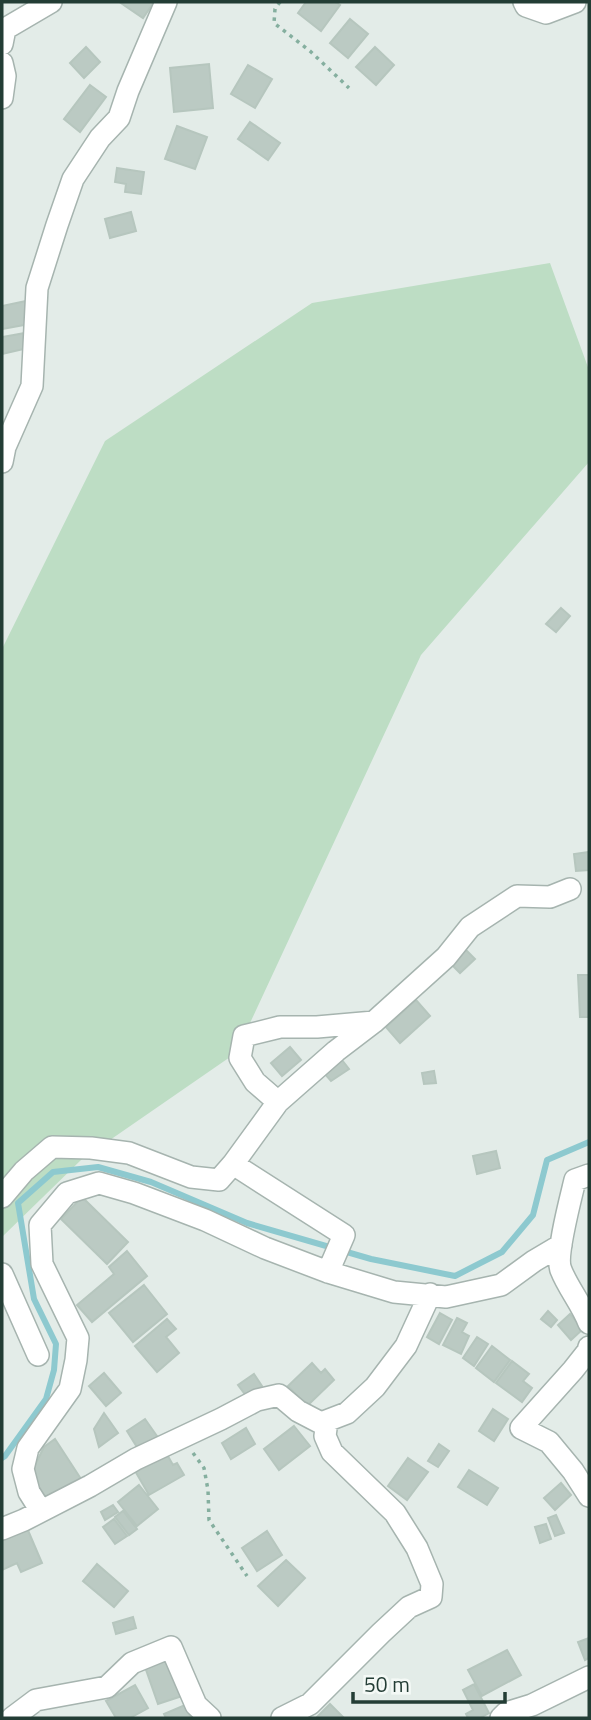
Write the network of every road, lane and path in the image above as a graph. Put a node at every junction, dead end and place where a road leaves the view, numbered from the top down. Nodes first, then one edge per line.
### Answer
1 (51, 2) edge
2 (166, 2) edge
3 (280, 2) edge
4 (524, 2) edge
5 (575, 2) edge
6 (2, 44) edge
7 (2, 63) edge
8 (349, 88) dead end
9 (2, 98) edge
10 (3, 451) edge
11 (570, 889) dead end
12 (374, 1022) junction
13 (278, 1102) junction
14 (233, 1164) junction
15 (589, 1175) edge
16 (2, 1197) edge
17 (561, 1245) junction
18 (328, 1272) junction
19 (2, 1274) edge
20 (430, 1294) junction
21 (589, 1323) edge
22 (589, 1347) edge
23 (38, 1355) dead end
24 (327, 1421) junction
25 (182, 1437) junction
26 (589, 1496) edge
27 (41, 1511) junction
28 (2, 1529) edge
29 (247, 1576) dead end
30 (589, 1677) edge
31 (12, 1718) edge
32 (209, 1718) edge
33 (282, 1718) edge
34 (501, 1718) edge

1 - 6 street
2 - 10 street
3 - 8 path
4 - 5 street
7 - 9 street
11 - 12 street
12 - 13 street
12 - 13 street
13 - 14 street
14 - 16 street
14 - 18 street
15 - 17 street
17 - 20 street
17 - 21 street
18 - 20 street
18 - 27 street
19 - 23 street
20 - 24 street
22 - 26 street
24 - 25 street
24 - 33 street
25 - 27 street
25 - 29 path
27 - 28 street
30 - 34 street
31 - 32 street

